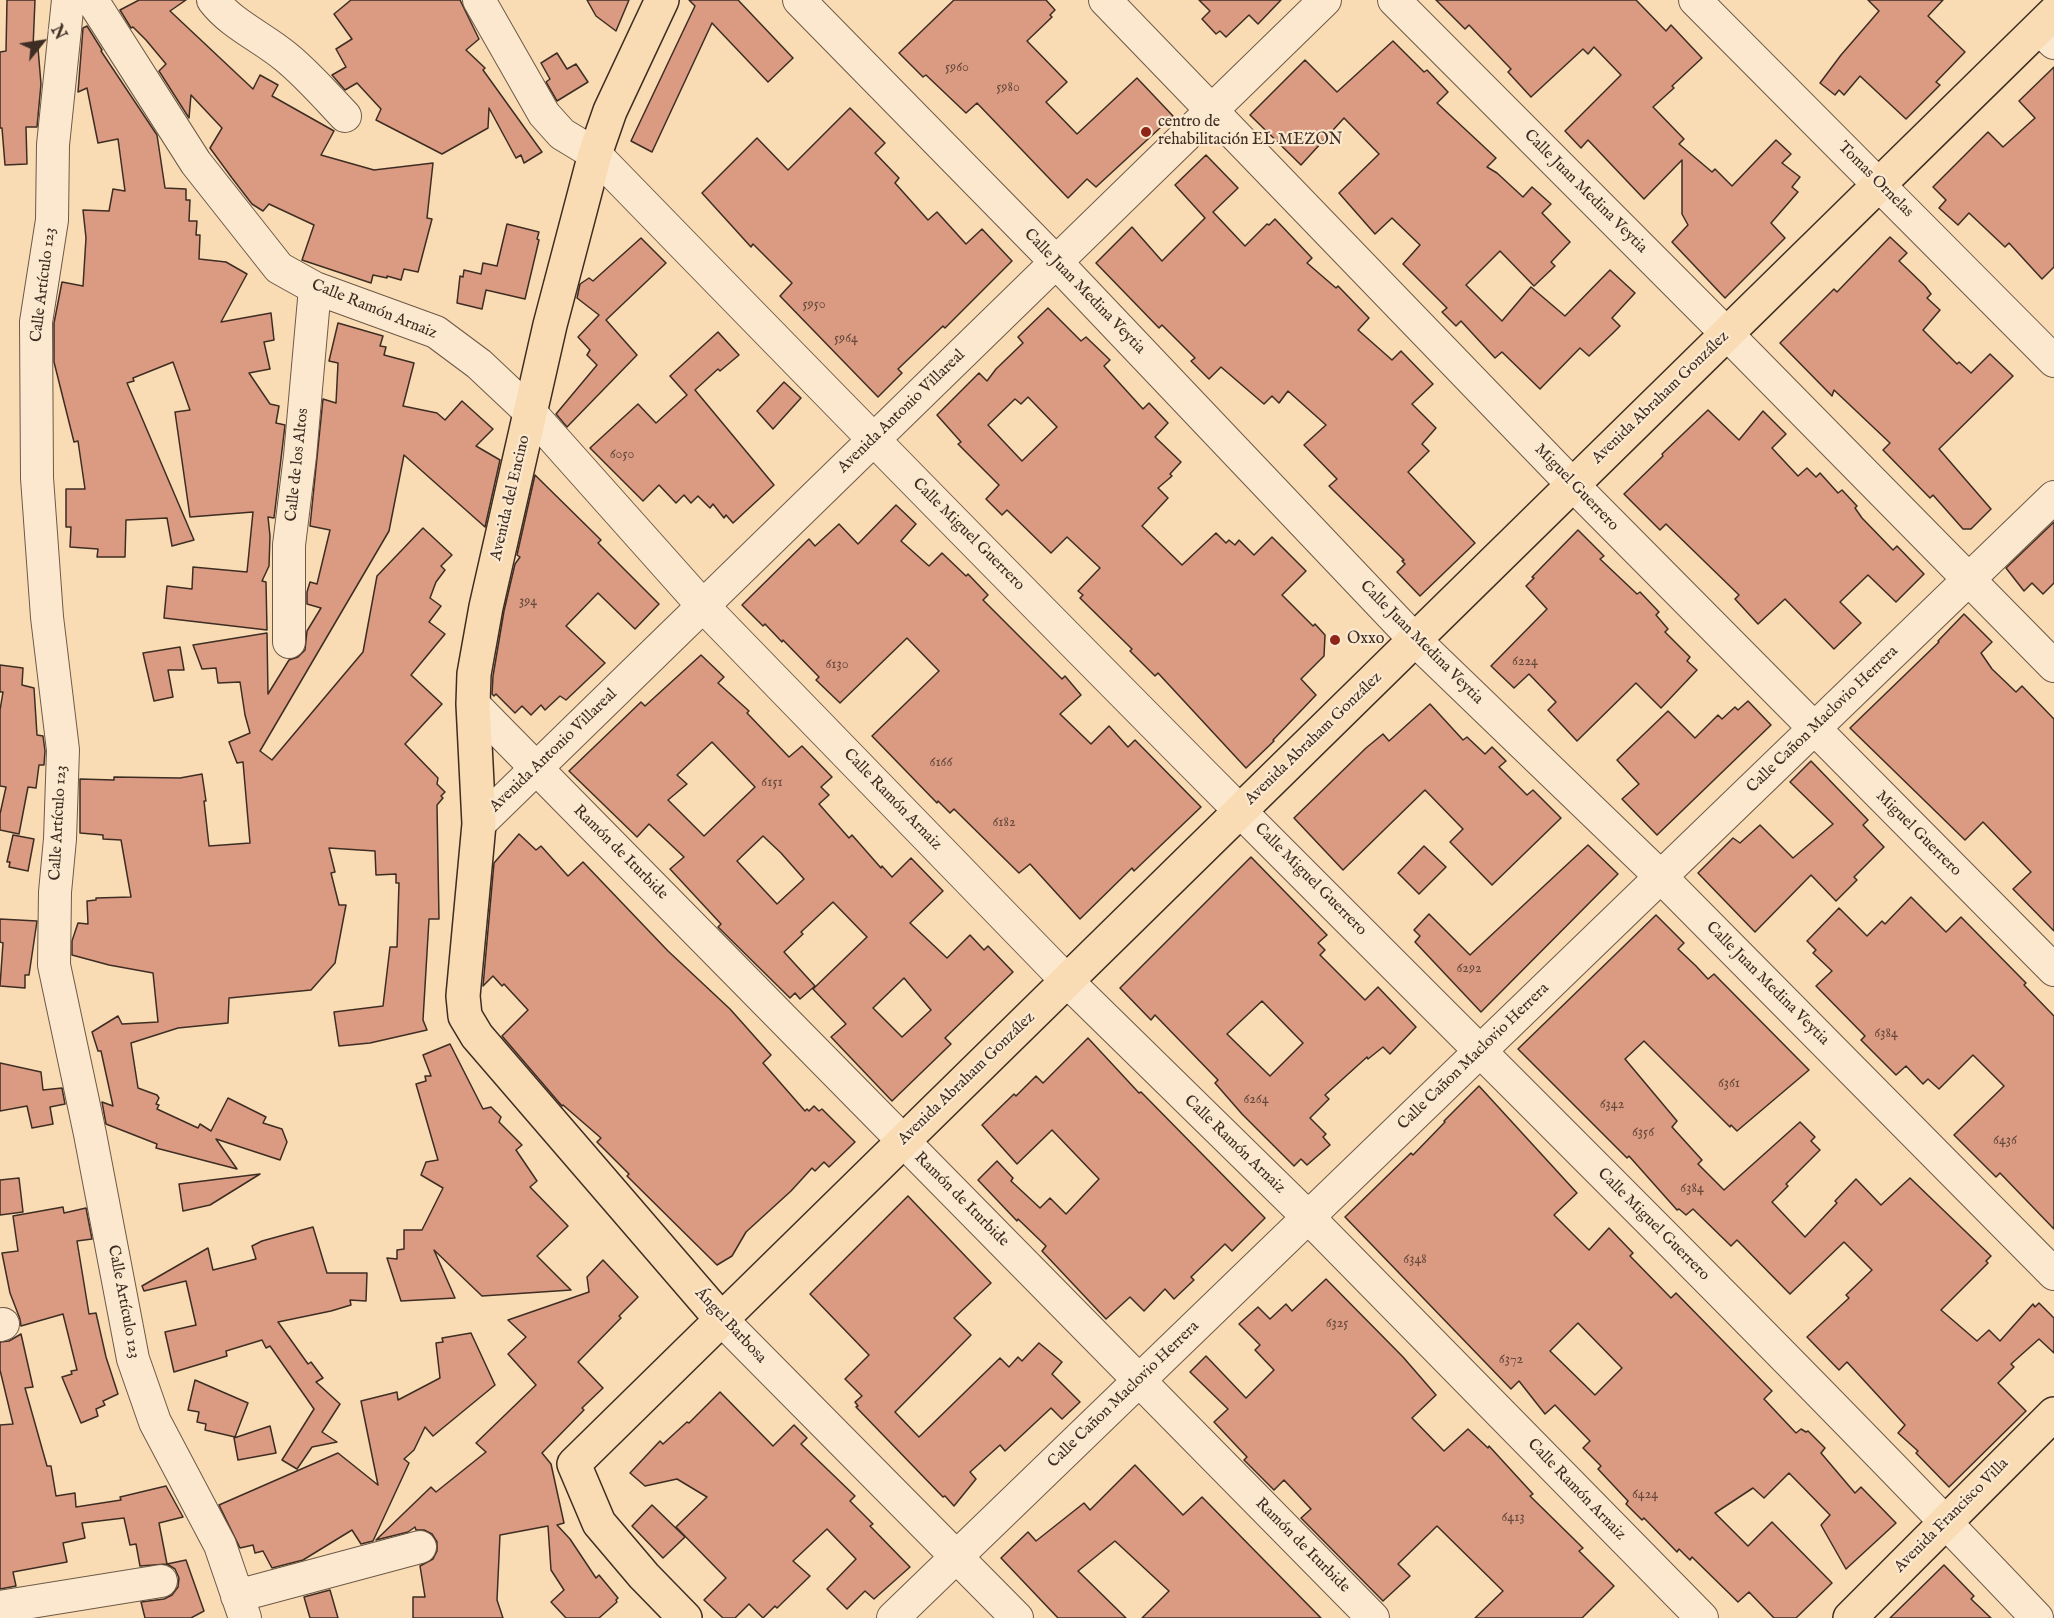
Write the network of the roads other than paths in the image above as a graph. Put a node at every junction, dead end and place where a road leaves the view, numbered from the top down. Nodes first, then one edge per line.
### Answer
1 (68, 0) edge
2 (92, 0) edge
3 (213, 0) edge
4 (479, 0) edge
5 (662, 0) edge
6 (799, 0) edge
7 (1106, 0) edge
8 (1325, 0) edge
9 (1394, 0) edge
10 (1695, 0) edge
11 (2049, 28) edge
12 (1213, 109) junction
13 (345, 116) dead end
14 (595, 154) junction
15 (1879, 184) junction
16 (1056, 262) junction
17 (315, 288) junction
18 (1727, 334) junction
19 (2054, 361) edge
20 (530, 412) junction
21 (874, 440) junction
22 (1573, 485) junction
23 (2054, 497) edge
24 (1969, 579) junction
25 (703, 606) junction
26 (1415, 640) junction
27 (289, 642) dead end
28 (2054, 666) edge
29 (473, 704) junction
30 (1814, 729) junction
31 (537, 769) junction
32 (1240, 811) junction
33 (479, 824) junction
34 (1660, 877) junction
35 (2054, 970) edge
36 (1067, 981) junction
37 (465, 1016) joint
38 (1481, 1050) junction
39 (903, 1141) junction
40 (1308, 1217) junction
41 (2054, 1274) edge
42 (721, 1319) junction
43 (1139, 1380) junction
44 (2054, 1414) edge
45 (1947, 1523) junction
46 (420, 1547) dead end
47 (957, 1557) junction
48 (161, 1581) dead end
49 (0, 1607) edge
50 (241, 1607) edge
51 (685, 1618) edge
52 (893, 1618) edge
53 (1017, 1618) edge
54 (1373, 1618) edge
55 (1702, 1618) edge
56 (1850, 1618) edge
57 (2037, 1618) edge

1 - 50 street, Calle Artículo 123
2 - 17 street, Calle Ramón Arnaiz
3 - 13 street
4 - 14 street, Calle Miguel Guerrero
5 - 14 main road, Avenida del Encino
6 - 16 street, Calle Juan Medina Veytia
7 - 12 street, Miguel Guerrero
8 - 12 street, Avenida Antonio Villareal
9 - 18 street, Calle Juan Medina Veytia
10 - 15 street, Tomas Ornelas
11 - 15 main road, Avenida Abraham González
12 - 16 street, Avenida Antonio Villareal
12 - 22 street, Miguel Guerrero
14 - 20 main road, Avenida del Encino
14 - 21 street, Calle Miguel Guerrero
15 - 18 main road, Avenida Abraham González
15 - 19 street, Tomas Ornelas
16 - 21 street, Avenida Antonio Villareal
16 - 26 street, Calle Juan Medina Veytia
17 - 20 street, Calle Ramón Arnaiz
17 - 27 street, Calle de los Altos
18 - 22 main road, Avenida Abraham González
18 - 24 street, Calle Juan Medina Veytia
20 - 25 street, Calle Ramón Arnaiz
20 - 29 main road, Avenida del Encino
21 - 25 street, Avenida Antonio Villareal
21 - 32 street, Calle Miguel Guerrero
22 - 26 main road, Avenida Abraham González
22 - 30 street, Miguel Guerrero
23 - 24 street, Calle Cañon Maclovio Herrera
24 - 28 street, Calle Juan Medina Veytia
24 - 30 street, Calle Cañon Maclovio Herrera
25 - 31 street, Avenida Antonio Villareal
25 - 36 street, Calle Ramón Arnaiz
26 - 32 main road, Avenida Abraham González
26 - 34 street, Calle Juan Medina Veytia
29 - 31 street, Ramón de Iturbide
29 - 33 main road, Avenida del Encino
30 - 34 street, Calle Cañon Maclovio Herrera
30 - 35 street, Miguel Guerrero
31 - 33 street, Avenida Antonio Villareal
31 - 39 street, Ramón de Iturbide
32 - 36 main road, Avenida Abraham González
32 - 38 street, Calle Miguel Guerrero
33 - 37 main road, Avenida del Encino
34 - 38 street, Calle Cañon Maclovio Herrera
34 - 41 street, Calle Juan Medina Veytia
36 - 39 main road, Avenida Abraham González
36 - 40 street, Calle Ramón Arnaiz
37 - 42 main road, Ángel Barbosa
38 - 40 street, Calle Cañon Maclovio Herrera
38 - 45 street, Calle Miguel Guerrero
39 - 42 main road, Avenida Abraham González
39 - 43 street, Ramón de Iturbide
40 - 43 street, Calle Cañon Maclovio Herrera
40 - 55 street, Calle Ramón Arnaiz
42 - 47 street, Ángel Barbosa
42 - 51 main road, Avenida Abraham González
43 - 47 street, Calle Cañon Maclovio Herrera
43 - 54 street, Ramón de Iturbide
44 - 45 main road, Avenida Francisco Villa
45 - 56 main road, Avenida Francisco Villa
45 - 57 street, Calle Miguel Guerrero
46 - 50 street
47 - 52 street, Calle Cañon Maclovio Herrera
47 - 53 street, Ángel Barbosa
48 - 49 street

